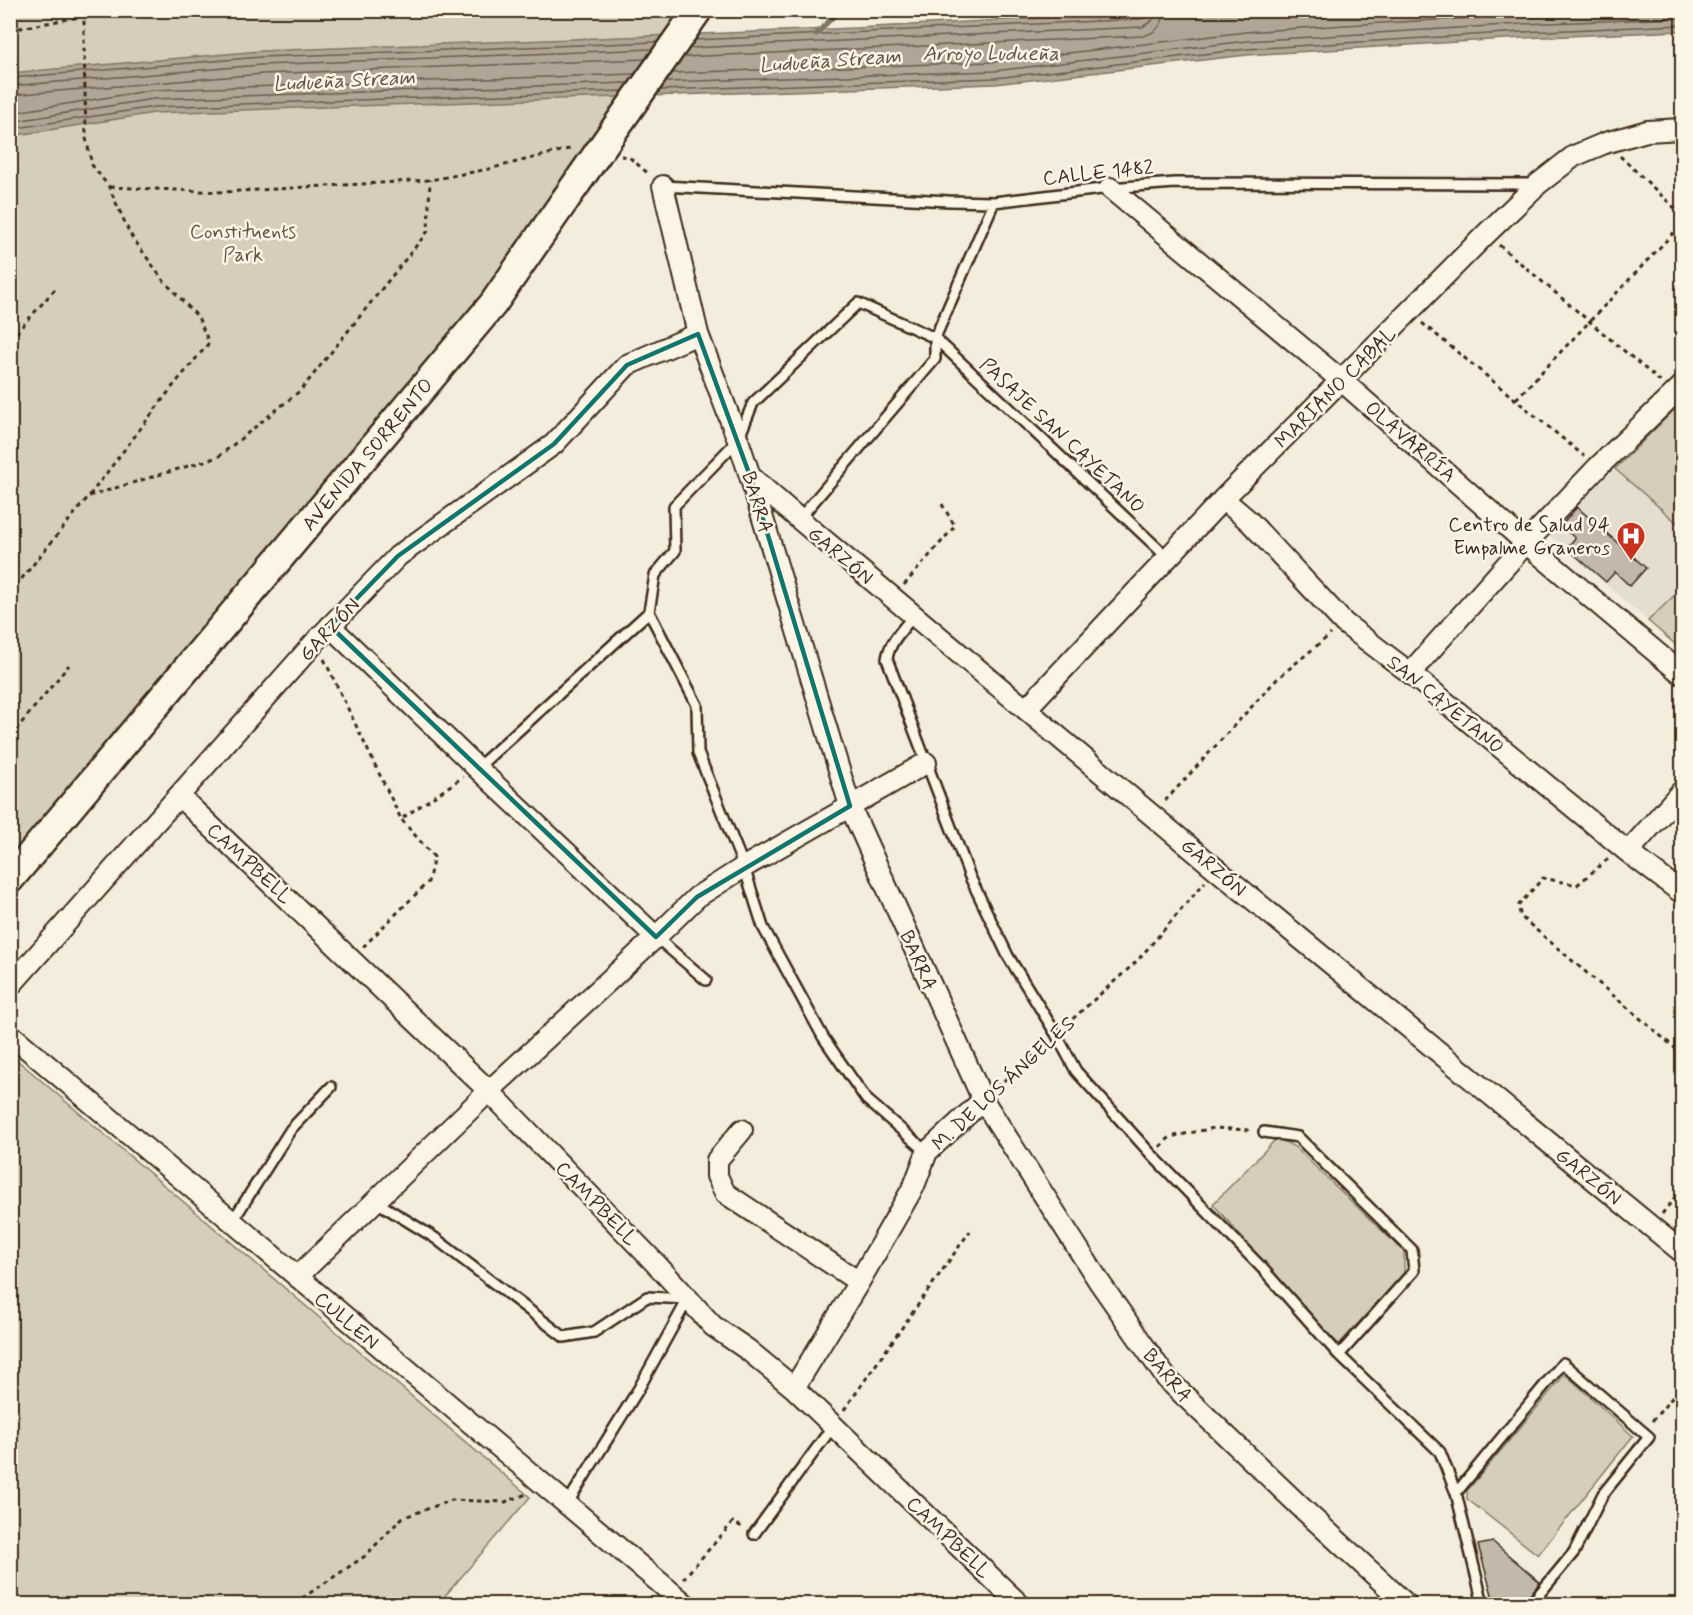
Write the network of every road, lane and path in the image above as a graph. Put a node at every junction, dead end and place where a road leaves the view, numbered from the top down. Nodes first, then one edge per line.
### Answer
1 (87, 10) edge
2 (698, 10) edge
3 (84, 16) junction
4 (10, 30) edge
5 (1683, 129) edge
6 (1605, 143) junction
7 (574, 148) dead end
8 (618, 156) dead end
9 (430, 180) junction
10 (1538, 184) junction
11 (109, 186) junction
12 (663, 186) junction
13 (1110, 188) junction
14 (994, 202) junction
15 (1683, 215) edge
16 (1683, 224) edge
17 (1486, 234) junction
18 (57, 286) dead end
19 (1409, 312) junction
20 (1590, 322) junction
21 (698, 334) junction
22 (935, 338) junction
23 (10, 340) edge
24 (1342, 381) junction
25 (1679, 390) edge
26 (1516, 400) junction
27 (738, 440) junction
28 (1598, 467) junction
29 (750, 476) junction
30 (89, 496) junction
31 (1223, 499) junction
32 (940, 501) dead end
33 (799, 519) junction
34 (1526, 543) junction
35 (1167, 557) junction
36 (10, 593) edge
37 (893, 597) junction
38 (649, 612) junction
39 (914, 615) junction
40 (1344, 623) junction
41 (330, 626) junction
42 (316, 641) junction
43 (69, 665) dead end
44 (1410, 673) junction
45 (1683, 674) edge
46 (1026, 709) junction
47 (10, 737) edge
48 (926, 763) junction
49 (477, 768) junction
50 (1683, 791) edge
51 (179, 796) junction
52 (850, 806) junction
53 (1152, 816) junction
54 (401, 819) junction
55 (1628, 852) junction
56 (744, 867) junction
57 (1216, 869) junction
58 (10, 879) edge
59 (1683, 893) edge
60 (656, 937) junction
61 (351, 958) junction
62 (706, 980) dead end
63 (10, 986) edge
64 (10, 1034) edge
65 (1056, 1034) junction
66 (1683, 1054) edge
67 (331, 1087) dead end
68 (489, 1091) junction
69 (983, 1100) junction
70 (742, 1130) dead end
71 (1264, 1132) joint
72 (927, 1152) junction
73 (1151, 1154) junction
74 (1683, 1188) edge
75 (375, 1201) junction
76 (231, 1221) junction
77 (1651, 1227) junction
78 (970, 1231) dead end
79 (1683, 1252) edge
80 (297, 1277) junction
81 (859, 1282) junction
82 (688, 1299) junction
83 (1339, 1355) junction
84 (1683, 1386) edge
85 (794, 1388) junction
86 (833, 1426) junction
87 (1642, 1431) junction
88 (546, 1487) junction
89 (1456, 1493) junction
90 (566, 1504) junction
91 (754, 1534) joint
92 (678, 1599) edge
93 (295, 1605) edge
94 (1019, 1605) edge
95 (1406, 1605) edge
96 (1483, 1605) edge
97 (1531, 1605) edge

1 - 3 path
2 - 58 main road, AVENIDA SORRENTO, bridge
3 - 4 path
3 - 11 path
5 - 6 street, MARIANO CABAL
6 - 10 street, MARIANO CABAL
6 - 15 path
7 - 9 path
8 - 12 path
9 - 11 path
9 - 30 path
10 - 13 lane, CALLE 1482
10 - 17 street, MARIANO CABAL
11 - 30 path
12 - 14 lane, CALLE 1482
12 - 21 street, BARRA
13 - 14 lane, CALLE 1482
13 - 24 street, OLAVARRÍA
14 - 22 lane
16 - 20 path
17 - 19 street, MARIANO CABAL
17 - 20 path
18 - 23 path
19 - 24 street, MARIANO CABAL
19 - 26 path
20 - 25 path
20 - 26 path
21 - 27 street, BARRA
21 - 41 street, GARZÓN
22 - 27 lane, PASAJE SAN CAYETANO
22 - 33 lane
22 - 35 lane, PASAJE SAN CAYETANO
24 - 31 street, MARIANO CABAL
24 - 34 street, OLAVARRÍA
25 - 28 street
26 - 28 path
27 - 29 street, BARRA
27 - 38 lane
28 - 34 street
29 - 33 street, GARZÓN
29 - 52 street, BARRA
30 - 36 path
31 - 35 street, MARIANO CABAL
31 - 40 street, SAN CAYETANO
32 - 37 path
33 - 37 street, GARZÓN
34 - 44 street
34 - 45 street, OLAVARRÍA
35 - 46 street, MARIANO CABAL
37 - 39 street, GARZÓN
38 - 49 lane
38 - 56 lane
39 - 46 street, GARZÓN
39 - 48 lane
40 - 44 street, SAN CAYETANO
40 - 53 path
41 - 42 street, GARZÓN
41 - 49 street
42 - 51 street, GARZÓN
42 - 54 path
43 - 47 path
44 - 55 street, SAN CAYETANO
46 - 53 street, GARZÓN
48 - 52 street
48 - 65 lane
49 - 54 path
49 - 60 street
50 - 55 street
51 - 61 street, CAMPBELL
51 - 63 street, GARZÓN
52 - 56 street
52 - 69 street, BARRA
53 - 57 street, GARZÓN
54 - 61 path
55 - 59 street, SAN CAYETANO
55 - 66 path
56 - 60 street
56 - 72 lane
57 - 65 path, M. DE LOS ÁNGELES
57 - 77 street, GARZÓN
60 - 62 lane
60 - 68 street
61 - 68 street, CAMPBELL
64 - 76 street, CULLEN
65 - 69 path, M. DE LOS ÁNGELES
65 - 73 lane
67 - 76 lane
68 - 75 street
68 - 82 street, CAMPBELL
69 - 72 street, M. DE LOS ÁNGELES
69 - 95 street, BARRA
70 - 81 street
71 - 73 path
71 - 83 lane
72 - 81 street, M. DE LOS ÁNGELES
73 - 83 lane
74 - 77 path
75 - 80 street
75 - 82 lane
76 - 80 street, CULLEN
77 - 79 street, GARZÓN
78 - 86 path
80 - 88 street, CULLEN
81 - 85 street, M. DE LOS ÁNGELES
82 - 85 street, CAMPBELL
82 - 90 lane
83 - 89 lane
84 - 87 path
85 - 86 street, CAMPBELL
86 - 91 lane
86 - 94 street, CAMPBELL
87 - 89 lane
87 - 97 lane
88 - 90 street, CULLEN
88 - 93 path
89 - 96 lane
90 - 92 street, CULLEN
91 - 92 path

